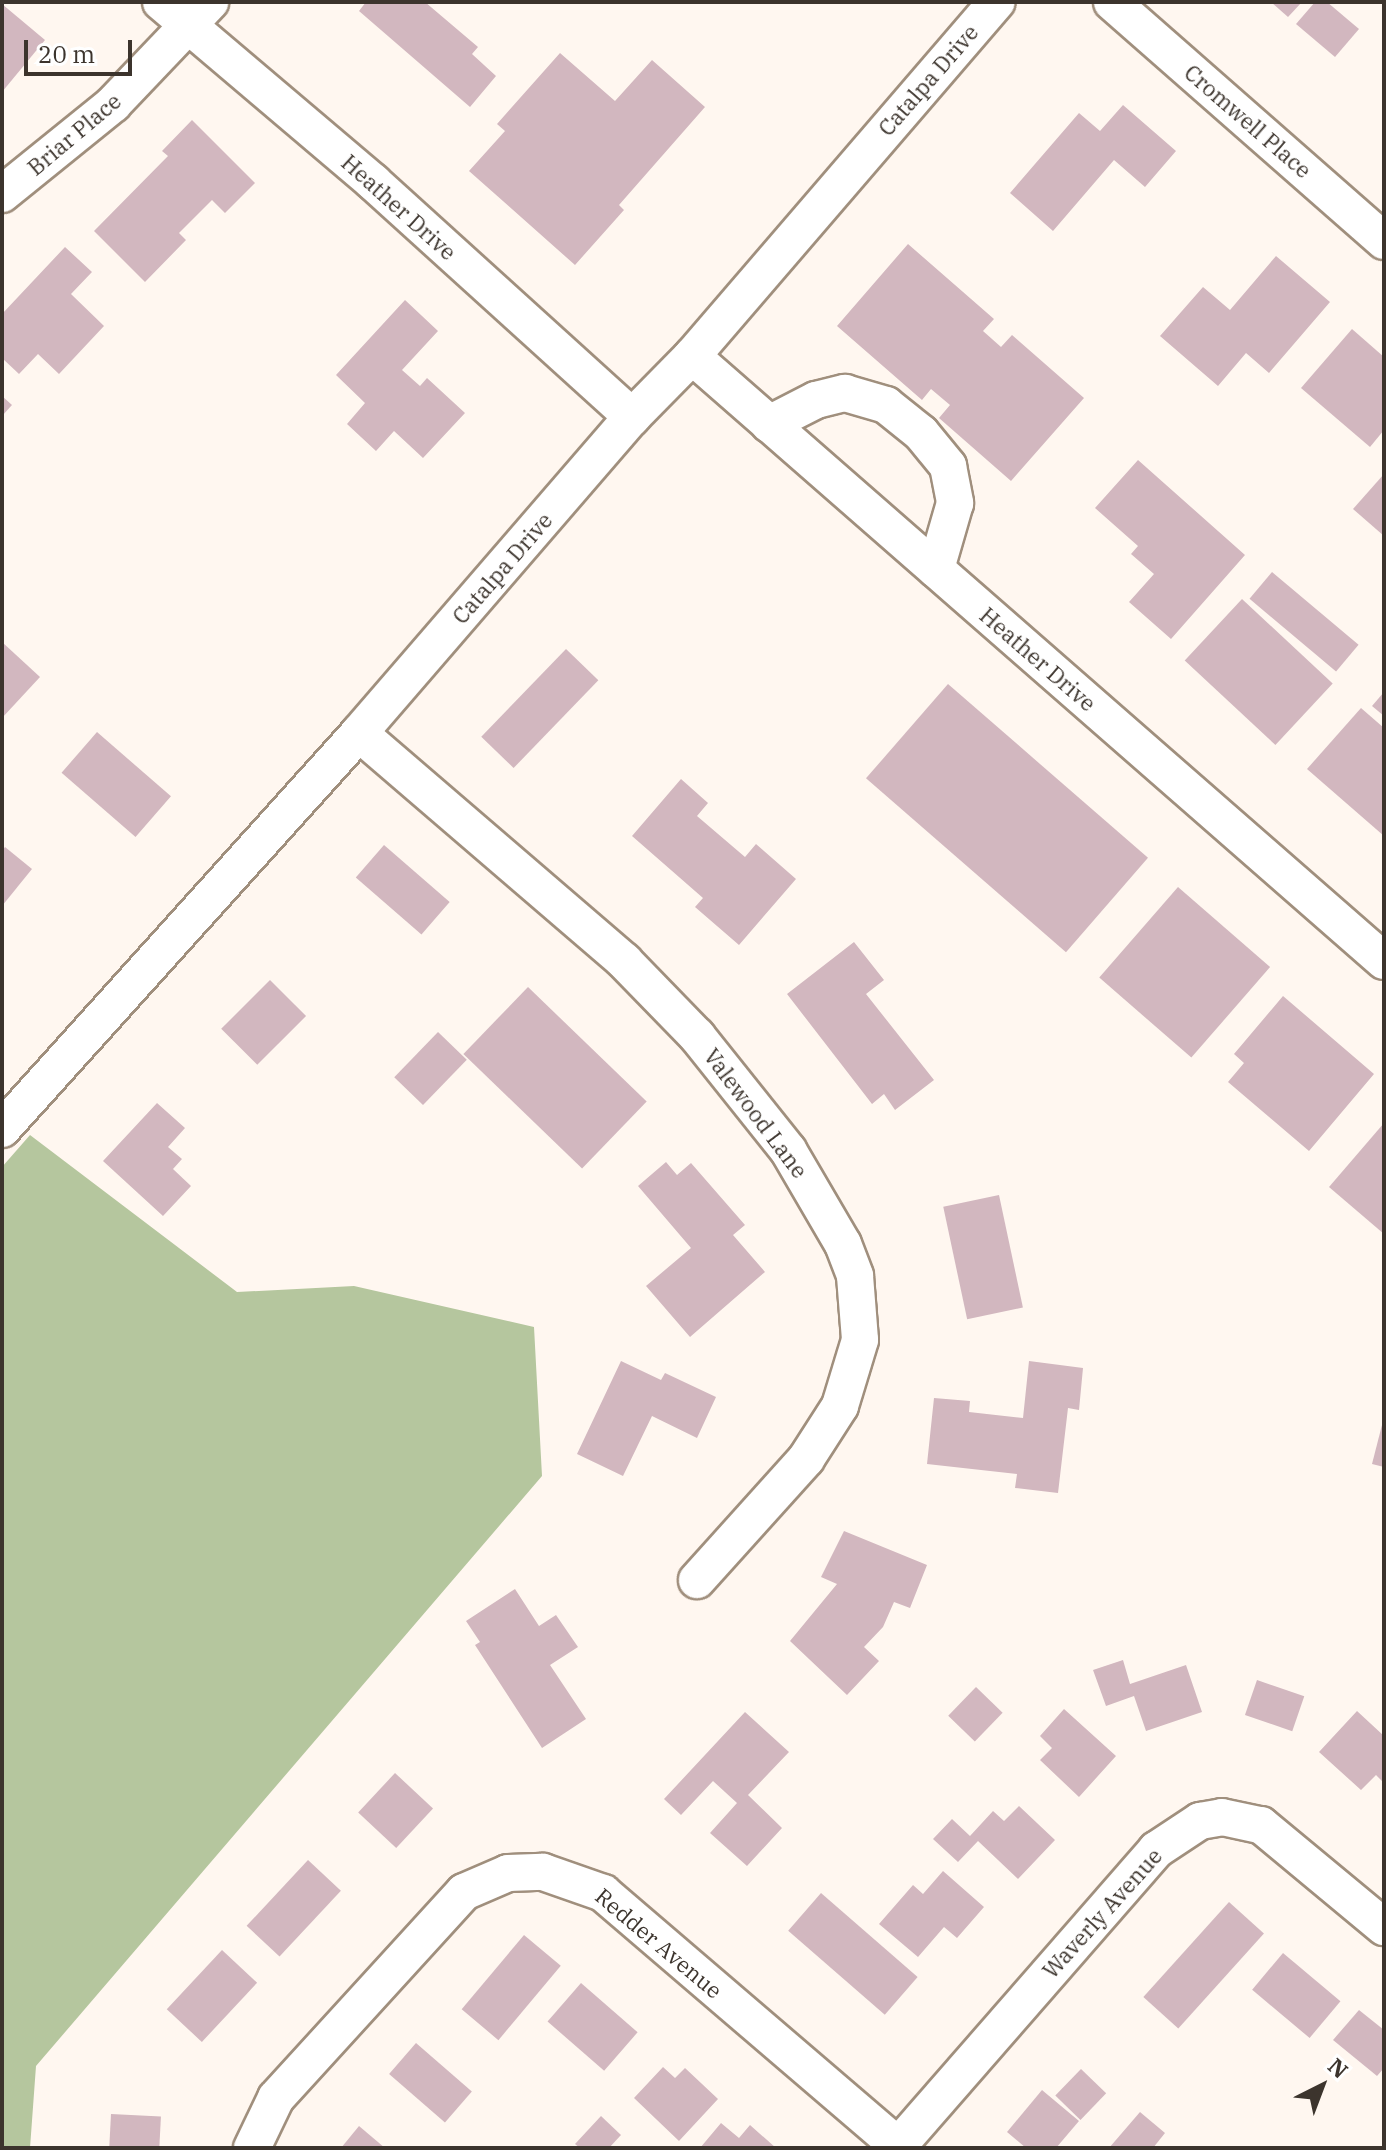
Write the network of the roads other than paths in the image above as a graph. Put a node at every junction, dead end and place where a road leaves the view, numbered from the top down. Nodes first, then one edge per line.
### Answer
1 (161, 2) edge
2 (996, 2) edge
3 (1112, 2) edge
4 (200, 14) edge
5 (2, 194) edge
6 (1384, 241) edge
7 (692, 356) junction
8 (632, 417) junction
9 (769, 424) junction
10 (936, 569) junction
11 (359, 733) junction
12 (1384, 961) edge
13 (2, 1129) edge
14 (697, 1580) dead end
15 (1384, 1927) edge
16 (899, 2147) edge
17 (252, 2148) edge

1 - 4 street, Heather Drive
2 - 7 street, Catalpa Drive
3 - 6 street, Cromwell Place
4 - 5 street, Briar Place
4 - 8 street, Heather Drive
7 - 8 street, Catalpa Drive
7 - 9 street, Heather Drive
8 - 11 street, Catalpa Drive
9 - 10 street, Heather Drive
9 - 10 street
10 - 12 street, Heather Drive
11 - 13 street, Catalpa Drive
11 - 14 street, Valewood Lane
15 - 16 street, Waverly Avenue
16 - 17 street, Redder Avenue

